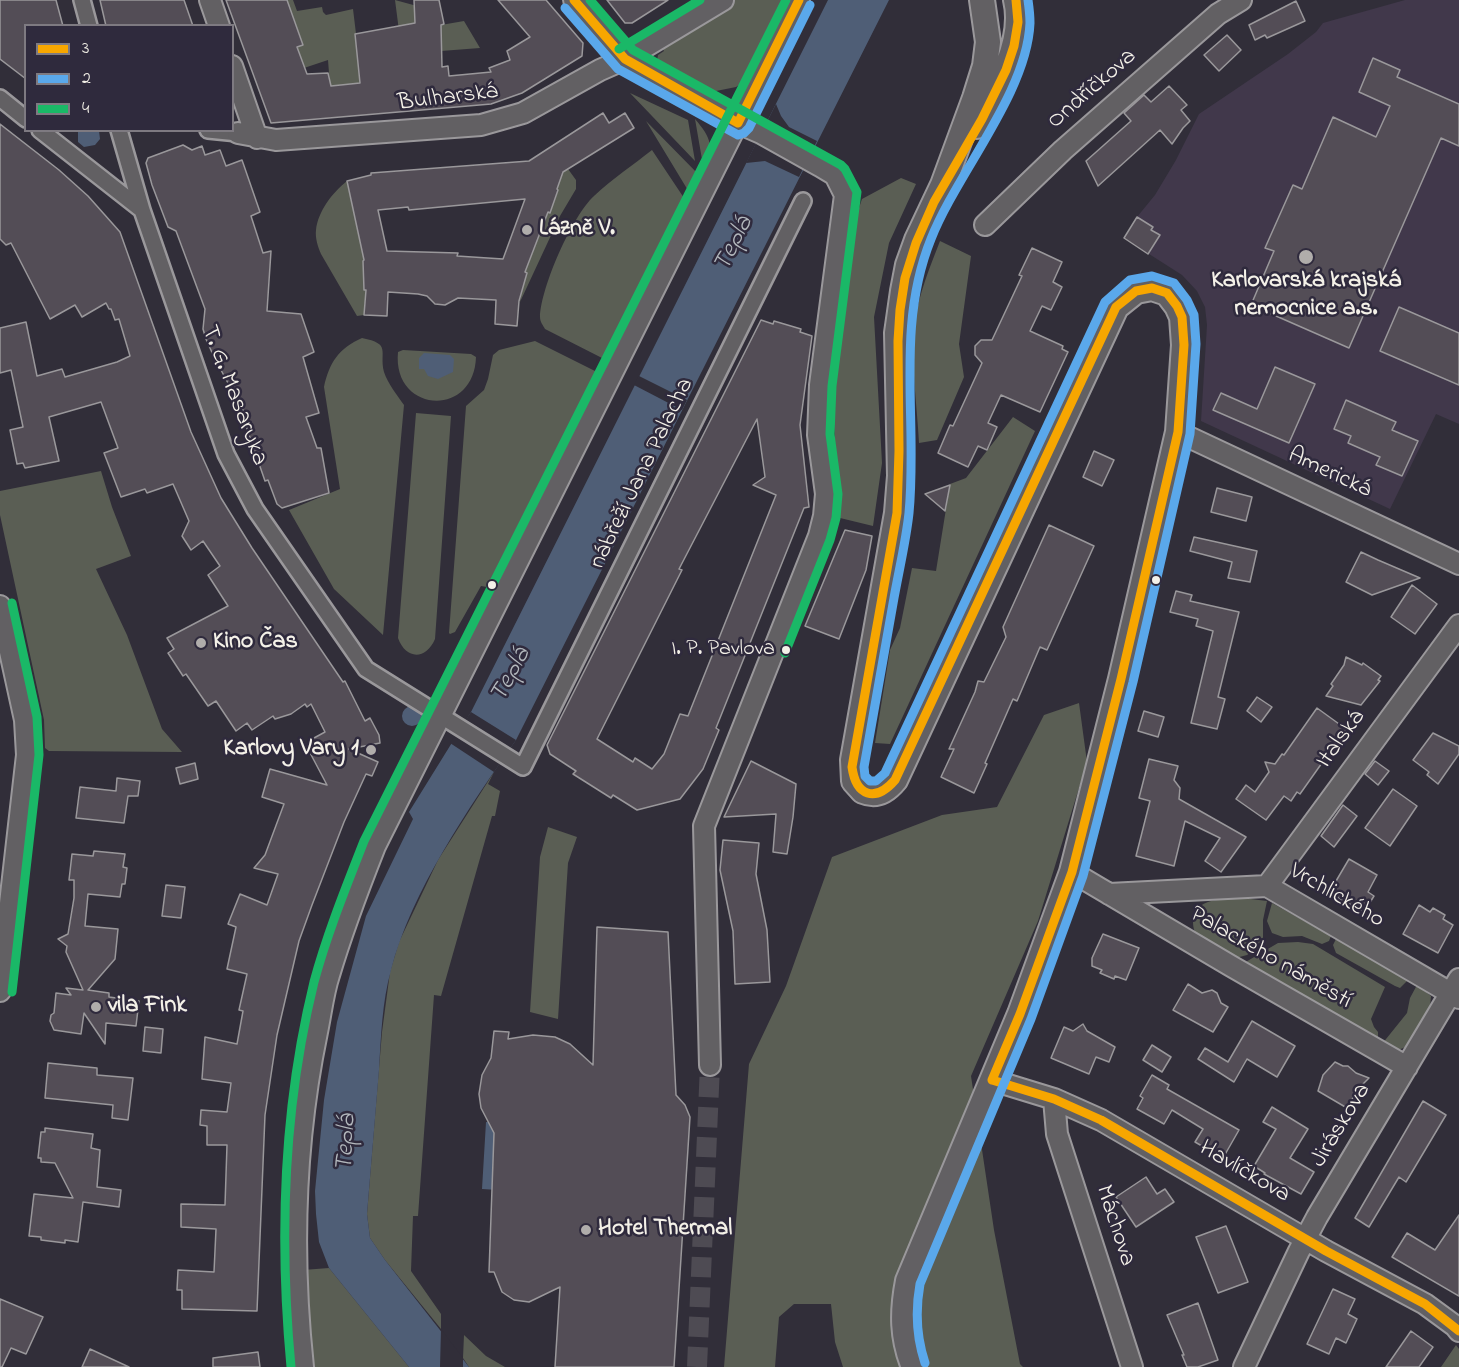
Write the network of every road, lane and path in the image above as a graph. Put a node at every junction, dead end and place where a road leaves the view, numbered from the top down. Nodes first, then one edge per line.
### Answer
1 (82, 0) edge
2 (210, 0) edge
3 (574, 0) edge
4 (723, 0) edge
5 (799, 0) edge
6 (982, 0) edge
7 (1016, 0) edge
8 (1241, 0) edge
9 (88, 24) edge
10 (218, 24) edge
11 (625, 59) junction
12 (234, 75) edge
13 (0, 98) edge
14 (24, 116) edge
15 (738, 123) junction
16 (43, 132) edge
17 (120, 132) edge
18 (224, 132) edge
19 (248, 135) junction
20 (943, 185) junction
21 (803, 201) dead end
22 (142, 210) junction
23 (985, 225) dead end
24 (1178, 432) junction
25 (1459, 564) edge
26 (0, 606) edge
27 (1459, 625) edge
28 (442, 716) junction
29 (523, 767) joint
30 (1072, 872) junction
31 (1266, 886) junction
32 (1109, 894) junction
33 (1456, 990) edge
34 (0, 991) edge
35 (710, 1065) tunnel mouth
36 (1407, 1067) junction
37 (992, 1080) junction
38 (1054, 1099) junction
39 (1305, 1239) junction
40 (1459, 1331) edge
41 (303, 1367) edge
42 (914, 1367) edge
43 (1132, 1367) edge
44 (1244, 1367) edge

1 - 9 street
2 - 10 street
3 - 11 street
4 - 11 street, Bulharská
5 - 15 street
6 - 20 street
7 - 20 street
8 - 23 street, Ondříčkova
11 - 15 street
11 - 19 street, Bulharská
12 - 19 street
13 - 14 street
15 - 28 street
15 - 35 street
16 - 22 street
17 - 22 street, T. G. Masaryka
18 - 19 street, Bulharská
20 - 24 street
21 - 29 street, nábřeží Jana Palacha
22 - 28 street, T. G. Masaryka
24 - 25 street, Americká
24 - 30 street
26 - 34 street
27 - 31 street, Italská
28 - 29 street, T. G. Masaryka
28 - 41 street
30 - 32 street
30 - 37 street
31 - 32 street, Vrchlického
31 - 33 street, Vrchlického
32 - 36 street, Palackého náměstí
33 - 36 street, Jiráskova
36 - 39 street, Jiráskova
37 - 38 street, Havlíčkova
37 - 42 street
38 - 39 street, Havlíčkova
38 - 43 street, Máchova
39 - 40 street, Havlíčkova
39 - 44 street, Jiráskova

